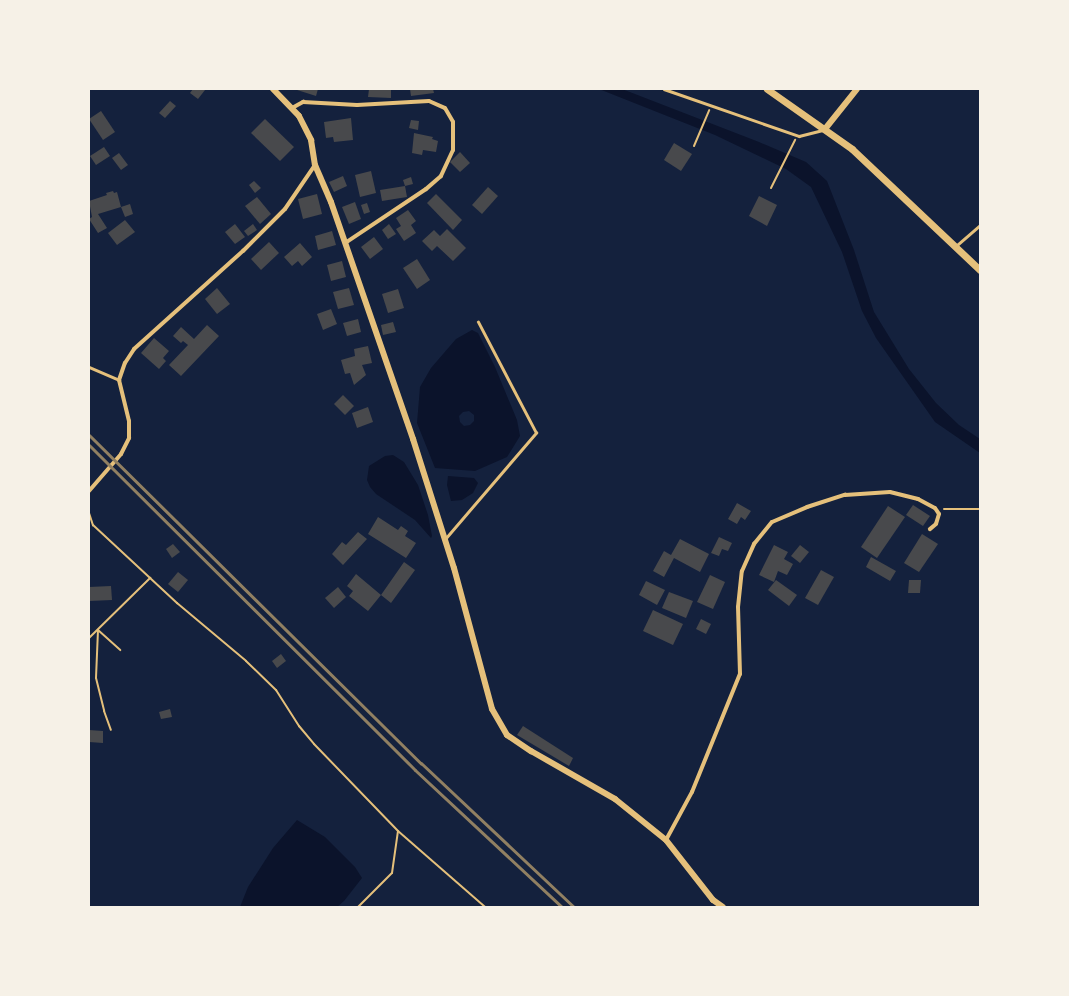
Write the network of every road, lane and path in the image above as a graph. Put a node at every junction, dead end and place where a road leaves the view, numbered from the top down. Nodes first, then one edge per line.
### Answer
1 (273, 89) edge
2 (664, 89) edge
3 (767, 89) edge
4 (858, 89) edge
5 (292, 108) junction
6 (708, 114) dead end
7 (825, 129) junction
8 (797, 136) junction
9 (694, 146) dead end
10 (315, 165) junction
11 (770, 188) dead end
12 (980, 225) edge
13 (346, 243) junction
14 (956, 246) junction
15 (980, 270) edge
16 (478, 322) dead end
17 (89, 367) edge
18 (119, 380) junction
19 (89, 491) edge
20 (980, 509) edge
21 (89, 513) edge
22 (938, 513) junction
23 (930, 529) dead end
24 (445, 540) junction
25 (150, 578) junction
26 (98, 630) junction
27 (89, 638) edge
28 (120, 650) dead end
29 (111, 730) dead end
30 (398, 831) junction
31 (666, 840) junction
32 (358, 907) edge
33 (485, 907) edge
34 (723, 907) edge

1 - 5 street
2 - 8 lane
3 - 7 main road
4 - 7 street
5 - 10 street
5 - 13 street
6 - 9 path
7 - 8 lane
7 - 14 main road
8 - 11 path
10 - 13 street
10 - 18 street
12 - 14 lane
13 - 24 street
14 - 15 main road
16 - 24 lane
17 - 18 lane
18 - 19 street
20 - 22 path
21 - 25 path
22 - 23 street
22 - 31 street
24 - 31 street
25 - 26 path
25 - 30 path
26 - 27 path
26 - 28 path
26 - 29 path
30 - 32 path
30 - 33 path
31 - 34 street

